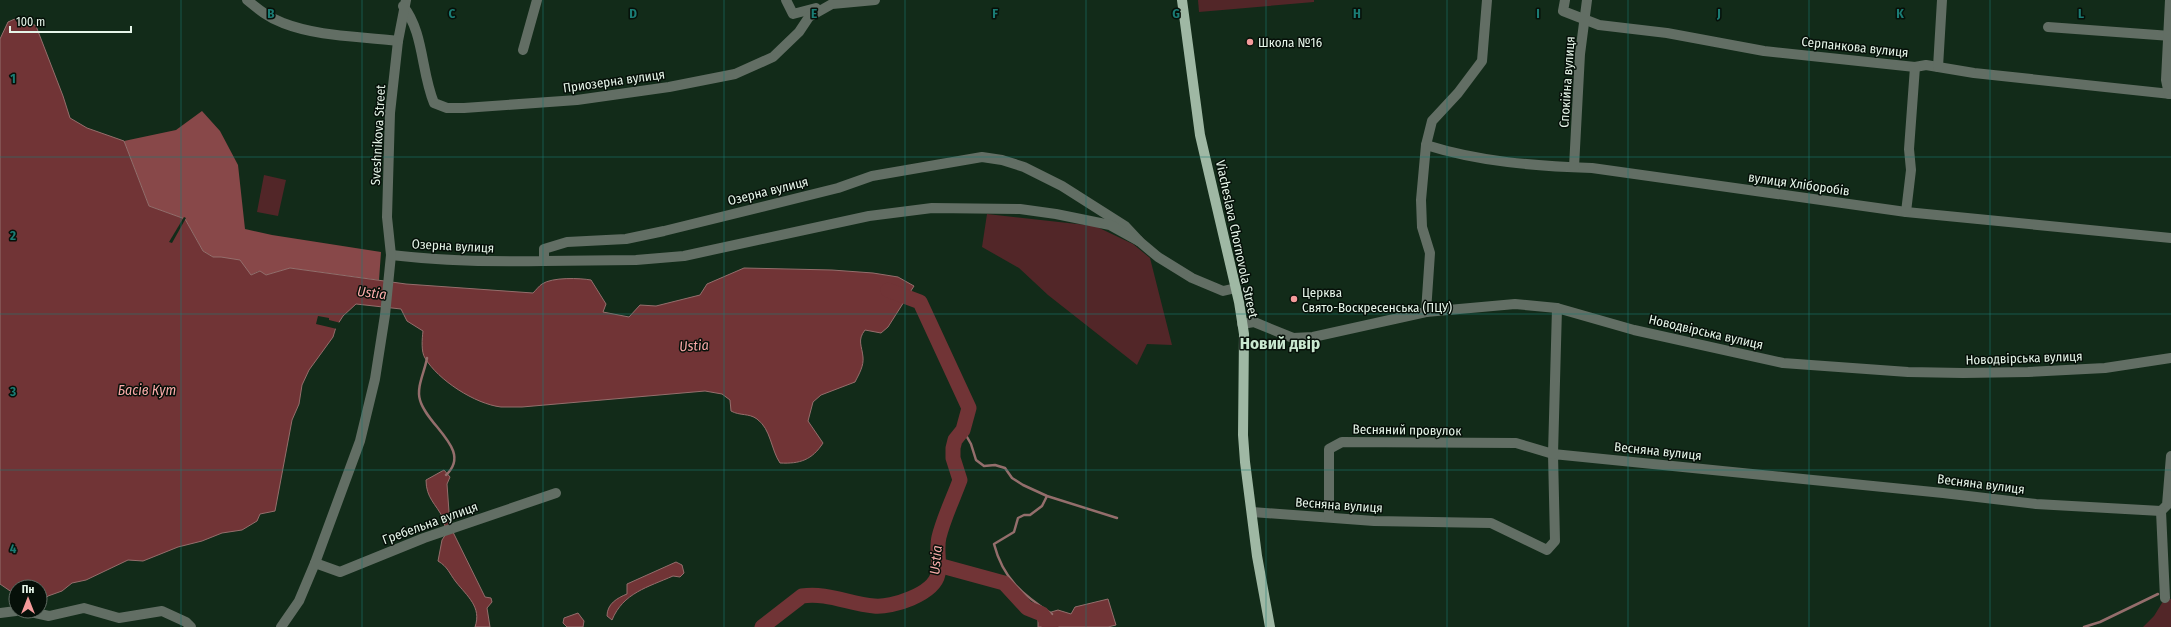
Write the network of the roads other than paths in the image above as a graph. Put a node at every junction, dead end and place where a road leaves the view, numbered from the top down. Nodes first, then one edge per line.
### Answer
1 (247, 0) edge
2 (537, 0) edge
3 (786, 0) edge
4 (875, 0) edge
5 (1182, 0) edge
6 (1487, 0) edge
7 (1565, 0) edge
8 (1587, 0) edge
9 (1942, 0) edge
10 (2170, 0) edge
11 (404, 3) edge
12 (832, 4) junction
13 (1586, 20) junction
14 (2048, 27) dead end
15 (2169, 36) edge
16 (398, 41) junction
17 (523, 50) dead end
18 (1915, 67) junction
19 (1938, 67) junction
20 (2170, 94) edge
21 (1426, 145) junction
22 (1574, 167) junction
23 (1906, 212) junction
24 (2171, 238) edge
25 (1139, 241) junction
26 (392, 255) junction
27 (544, 261) junction
28 (1236, 288) junction
29 (1557, 308) junction
30 (1426, 312) junction
31 (1242, 324) junction
32 (2171, 358) edge
33 (1553, 454) junction
34 (2171, 456) edge
35 (556, 492) dead end
36 (2166, 508) edge
37 (1252, 512) junction
38 (1329, 517) junction
39 (315, 563) junction
40 (2165, 598) dead end
41 (48, 616) edge
42 (190, 627) edge
43 (281, 627) edge
44 (1270, 627) edge

1 - 16 street
2 - 17 street
3 - 12 street
4 - 12 street, Приозерна вулиця
5 - 28 main road, Viacheslava Chornovola Street
6 - 21 street
7 - 13 street, Серпанкова вулиця
8 - 13 street, Спокійна вулиця
9 - 19 street
10 - 15 street
11 - 12 street, Приозерна вулиця
11 - 16 street, Sveshnikova Street
13 - 18 street, Серпанкова вулиця
13 - 22 street, Спокійна вулиця
14 - 15 street
15 - 20 street
16 - 26 street, Sveshnikova Street
18 - 19 street, Серпанкова вулиця
18 - 23 street
19 - 20 street, Серпанкова вулиця
21 - 22 street, вулиця Хліборобів
21 - 30 street
22 - 23 street, вулиця Хліборобів
23 - 24 street, вулиця Хліборобів
25 - 27 street
25 - 27 street, Озерна вулиця
25 - 28 street
26 - 27 street, Озерна вулиця
26 - 39 street, Sveshnikova Street
28 - 31 main road, Viacheslava Chornovola Street
29 - 30 street, Новодвірська вулиця
29 - 32 street, Новодвірська вулиця
29 - 33 street
30 - 31 street, Новодвірська вулиця
31 - 37 main road, Viacheslava Chornovola Street
33 - 36 street, Весняна вулиця
33 - 38 street, Весняний провулок
33 - 38 street, Весняна вулиця
34 - 36 street
35 - 39 street, Гребельна вулиця
36 - 40 street
37 - 38 street, Весняна вулиця
37 - 44 main road, Viacheslava Chornovola Street
39 - 43 street, Sveshnikova Street
41 - 42 street

